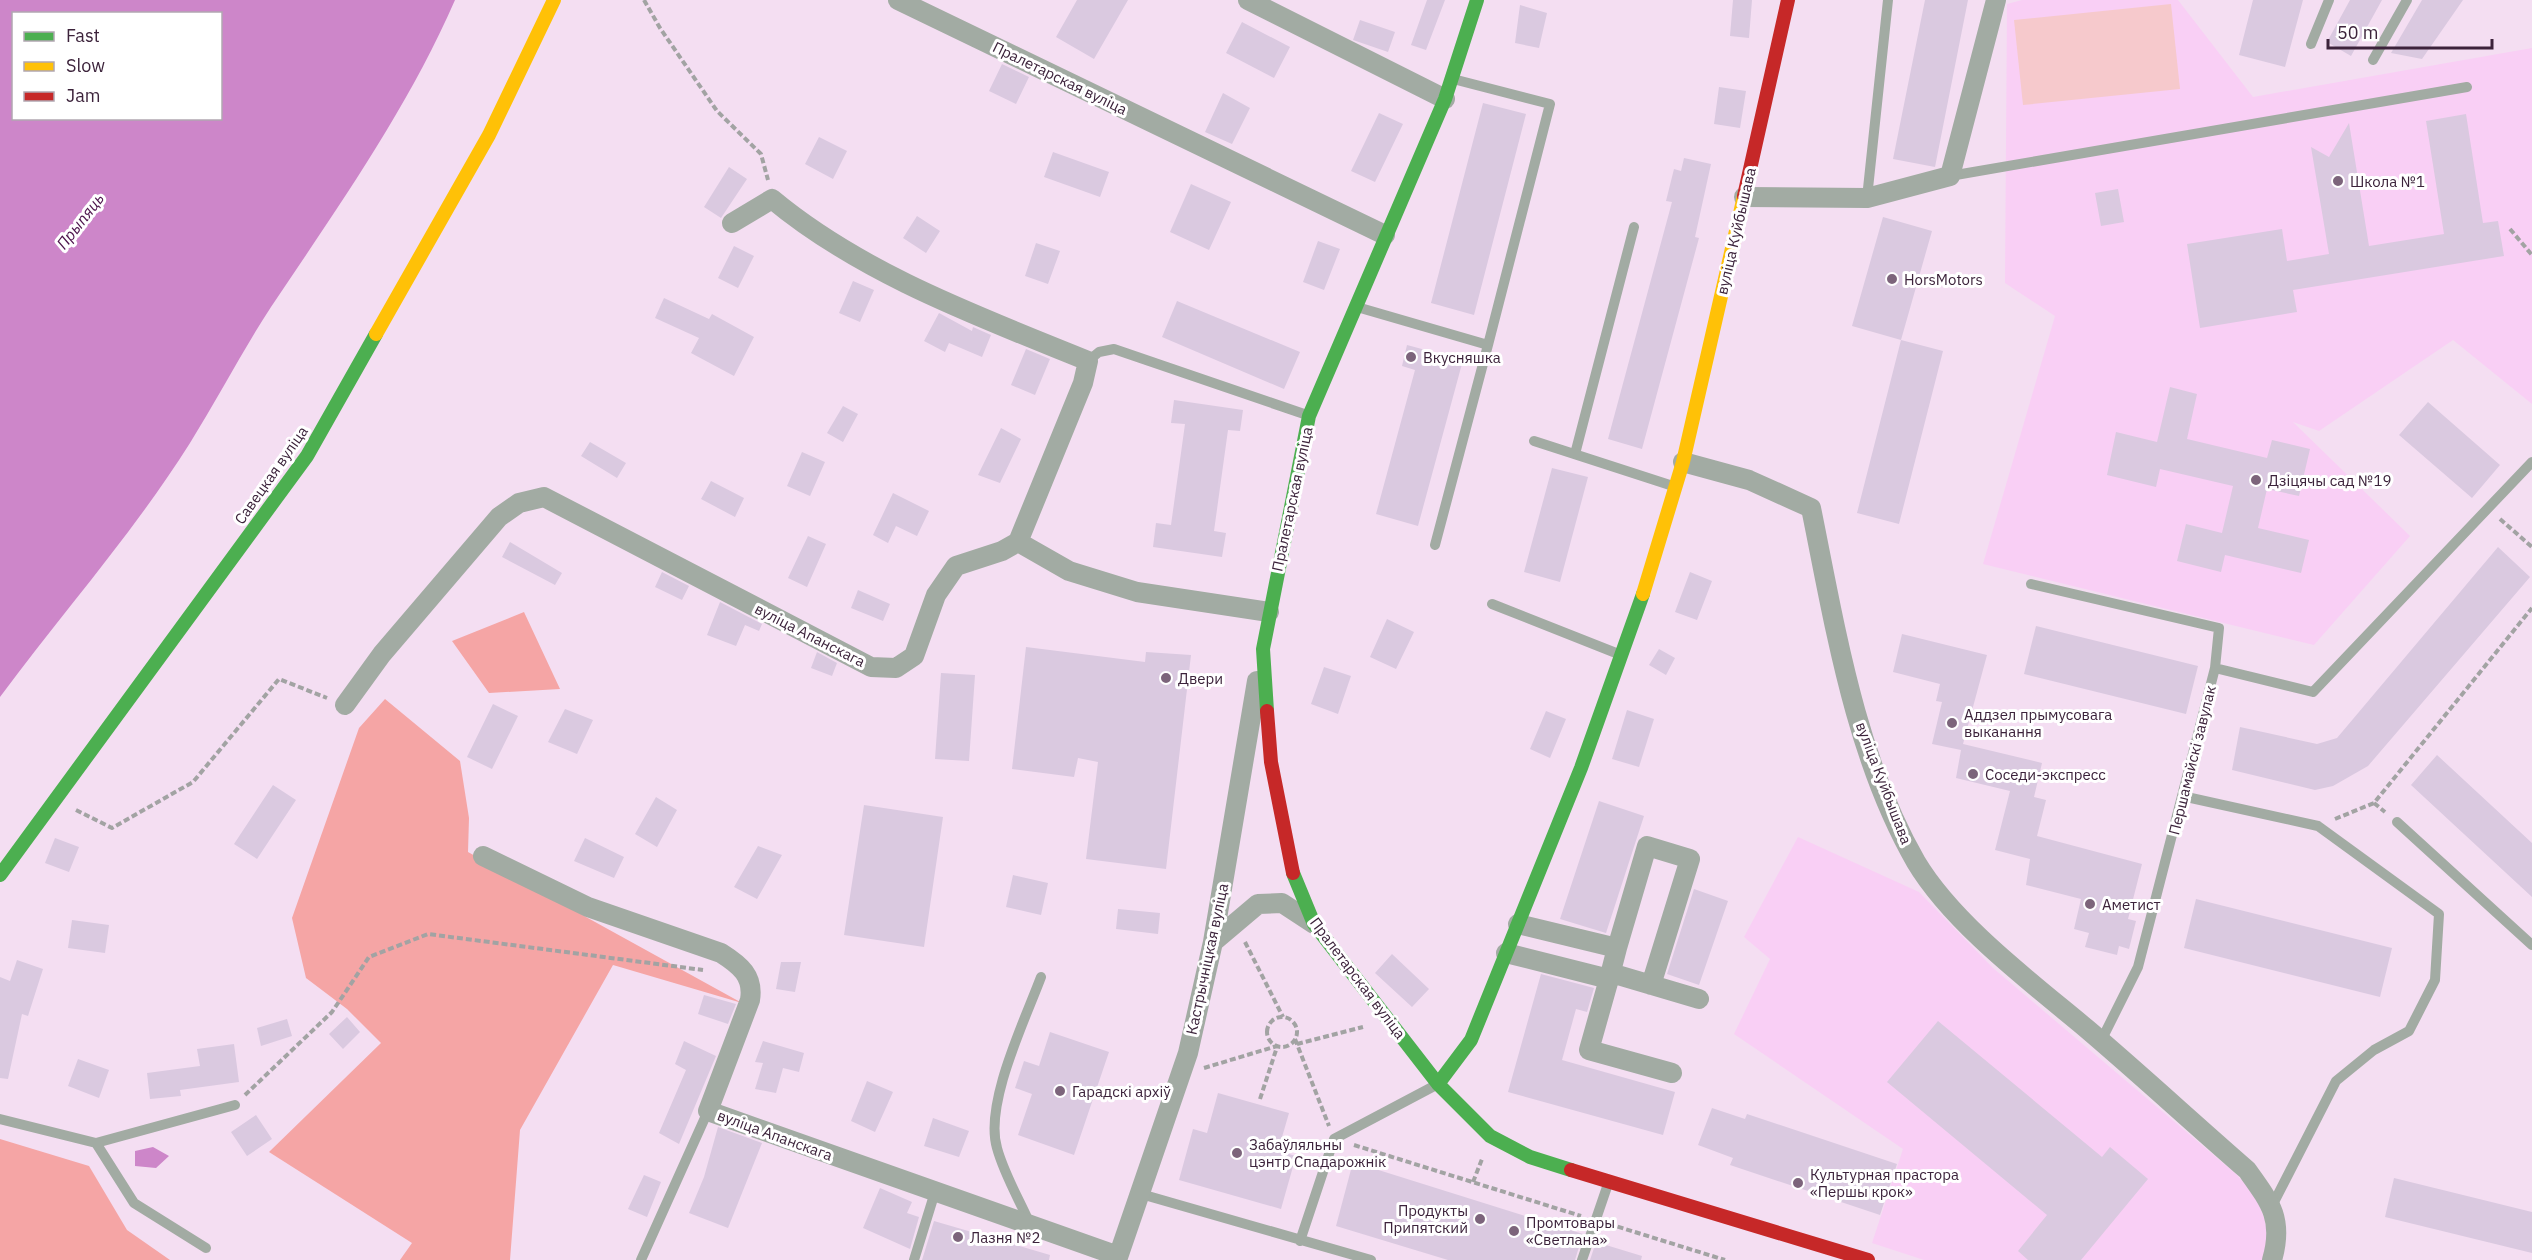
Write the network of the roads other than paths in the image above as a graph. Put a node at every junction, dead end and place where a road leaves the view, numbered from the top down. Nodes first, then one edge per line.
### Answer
1 (554, 0) edge
2 (898, 0) edge
3 (1248, 0) edge
4 (1478, 0) edge
5 (1788, 0) edge
6 (1888, 0) edge
7 (1996, 0) edge
8 (2329, 0) edge
9 (2407, 0) edge
10 (2311, 44) dead end
11 (2373, 60) dead end
12 (1452, 79) junction
13 (2467, 87) dead end
14 (1445, 99) junction
15 (1950, 176) junction
16 (1744, 197) junction
17 (1867, 198) junction
18 (732, 223) dead end
19 (1634, 227) dead end
20 (1385, 235) junction
21 (1354, 306) junction
22 (1488, 345) junction
23 (1088, 361) junction
24 (1309, 416) junction
25 (1534, 441) dead end
26 (1575, 454) junction
27 (1683, 462) junction
28 (2532, 462) edge
29 (1676, 487) junction
30 (1018, 542) junction
31 (1435, 545) dead end
32 (2031, 584) dead end
33 (1492, 604) dead end
34 (1269, 612) junction
35 (1263, 649) junction
36 (1621, 655) junction
37 (2215, 668) junction
38 (345, 705) road end
39 (2182, 796) junction
40 (2397, 822) dead end
41 (483, 856) dead end
42 (0, 875) edge
43 (1314, 924) junction
44 (1518, 924) junction
45 (1213, 942) junction
46 (2532, 945) edge
47 (1617, 948) junction
48 (1506, 953) junction
49 (1610, 976) junction
50 (1041, 977) dead end
51 (1651, 985) junction
52 (1699, 999) dead end
53 (2101, 1041) junction
54 (1672, 1073) dead end
55 (1438, 1084) junction
56 (235, 1105) road end
57 (708, 1111) junction
58 (0, 1119) edge
59 (96, 1143) junction
60 (1609, 1181) junction
61 (935, 1192) junction
62 (1141, 1194) junction
63 (2272, 1206) junction
64 (1031, 1227) junction
65 (1300, 1241) junction
66 (206, 1248) dead end
67 (1118, 1258) edge
68 (1864, 1259) edge
69 (640, 1260) edge
70 (914, 1260) edge
71 (1371, 1260) edge
72 (1582, 1260) edge
73 (2272, 1260) edge

1 - 42 main road, Савецкая вуліца
2 - 20 street, Пралетарская вуліца
3 - 14 street
4 - 12 main road, Пралетарская вуліца
5 - 16 main road, вуліца Куйбышава
6 - 17 lane
7 - 15 street
8 - 10 lane
9 - 11 lane
12 - 14 main road, Пралетарская вуліца
12 - 22 lane
13 - 15 lane
14 - 20 main road, Пралетарская вуліца
15 - 17 street
16 - 17 street
16 - 27 main road, вуліца Куйбышава
18 - 23 street
19 - 26 lane
20 - 21 main road, Пралетарская вуліца
21 - 22 lane
21 - 24 main road, Пралетарская вуліца
22 - 31 lane
23 - 24 lane
23 - 30 street
24 - 34 main road, Пралетарская вуліца
25 - 26 lane
26 - 29 lane
27 - 29 main road, вуліца Куйбышава
27 - 53 street, вуліца Куйбышава
28 - 37 lane, Першамайскі завулак
29 - 36 main road, вуліца Куйбышава
30 - 34 street
30 - 38 street, вуліца Апанскага
32 - 37 lane
33 - 36 lane
34 - 35 main road, Пралетарская вуліца
35 - 43 main road, Пралетарская вуліца
35 - 45 street, Кастрычніцкая вуліца
36 - 44 main road, вуліца Куйбышава
37 - 39 lane, Першамайскі завулак
39 - 53 lane, Першамайскі завулак
39 - 63 lane
40 - 46 lane
41 - 57 street, вуліца Апанскага
43 - 45 street
43 - 55 main road, Пралетарская вуліца
44 - 47 street
44 - 48 main road, вуліца Куйбышава
45 - 62 street, Кастрычніцкая вуліца
47 - 49 street
47 - 51 street
48 - 49 street
48 - 55 main road, вуліца Куйбышава
49 - 51 street
49 - 54 street
50 - 64 lane
51 - 52 street
53 - 63 street, вуліца Куйбышава
55 - 60 main road, Пралетарская вуліца
55 - 65 lane
56 - 59 lane
57 - 61 street, вуліца Апанскага
57 - 69 lane
58 - 59 lane
59 - 66 lane
60 - 68 main road, Пралетарская вуліца
60 - 72 lane
61 - 64 street, вуліца Апанскага
61 - 70 lane
62 - 65 lane
62 - 67 street, Кастрычніцкая вуліца
63 - 73 street, вуліца Куйбышава
64 - 67 street, вуліца Апанскага
65 - 71 lane

